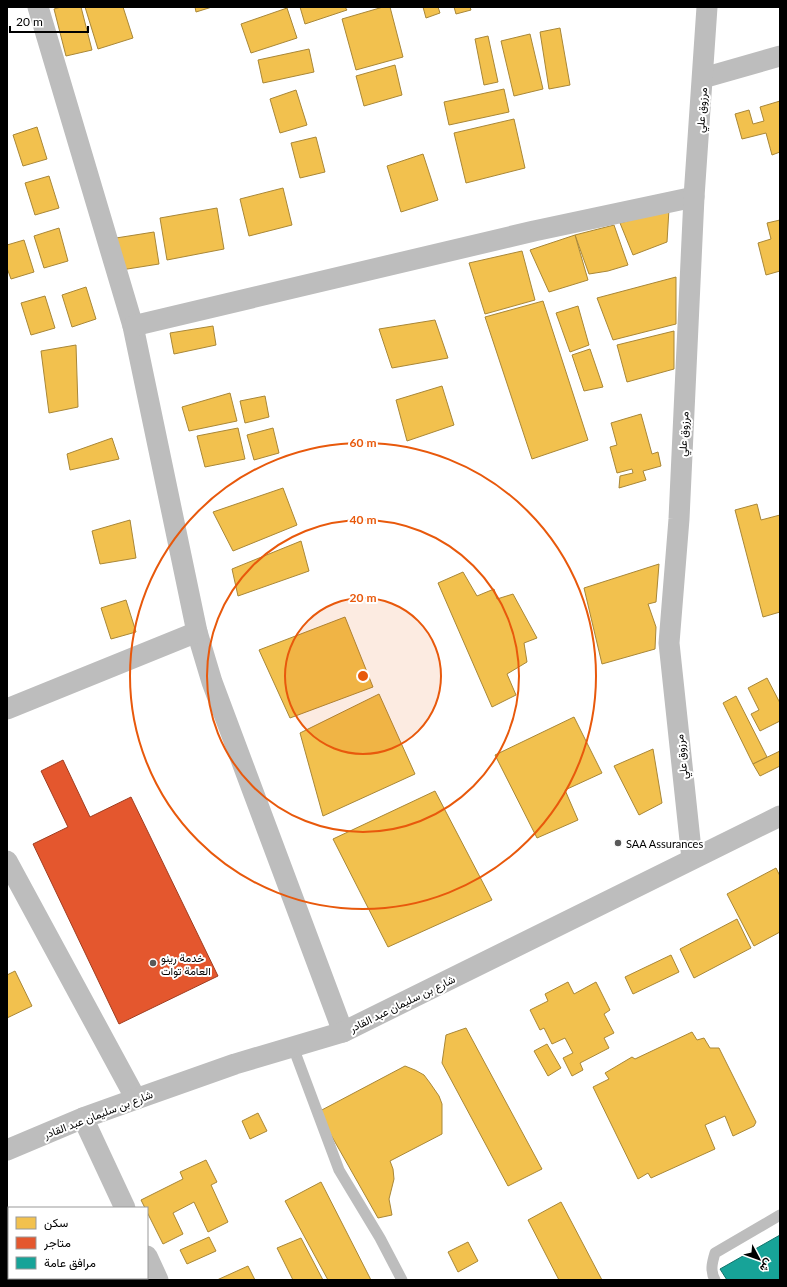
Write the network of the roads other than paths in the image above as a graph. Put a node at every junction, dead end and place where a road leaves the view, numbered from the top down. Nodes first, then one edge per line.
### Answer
1 (38, 7) edge
2 (707, 7) edge
3 (780, 56) edge
4 (703, 78) junction
5 (694, 197) junction
6 (133, 326) junction
7 (197, 632) junction
8 (7, 709) edge
9 (780, 816) edge
10 (692, 859) junction
11 (7, 861) edge
12 (343, 1032) junction
13 (293, 1047) junction
14 (136, 1099) junction
15 (83, 1118) junction
16 (7, 1150) edge
17 (124, 1207) edge
18 (780, 1215) edge
19 (148, 1258) edge
20 (158, 1280) edge
21 (402, 1280) edge
22 (715, 1280) edge

1 - 6 street
2 - 4 street, مرزوق علي
3 - 4 street
4 - 5 street, مرزوق علي
5 - 6 street
5 - 10 street, مرزوق علي
6 - 7 street
7 - 8 street
7 - 12 street
9 - 10 street, شارع بن سليمان عبد القادر
10 - 12 street, شارع بن سليمان عبد القادر
11 - 14 street
12 - 13 street, شارع بن سليمان عبد القادر
13 - 14 street, شارع بن سليمان عبد القادر
13 - 21 lane
14 - 15 street, شارع بن سليمان عبد القادر
15 - 16 street, شارع بن سليمان عبد القادر
15 - 17 street
18 - 22 lane
19 - 20 street

